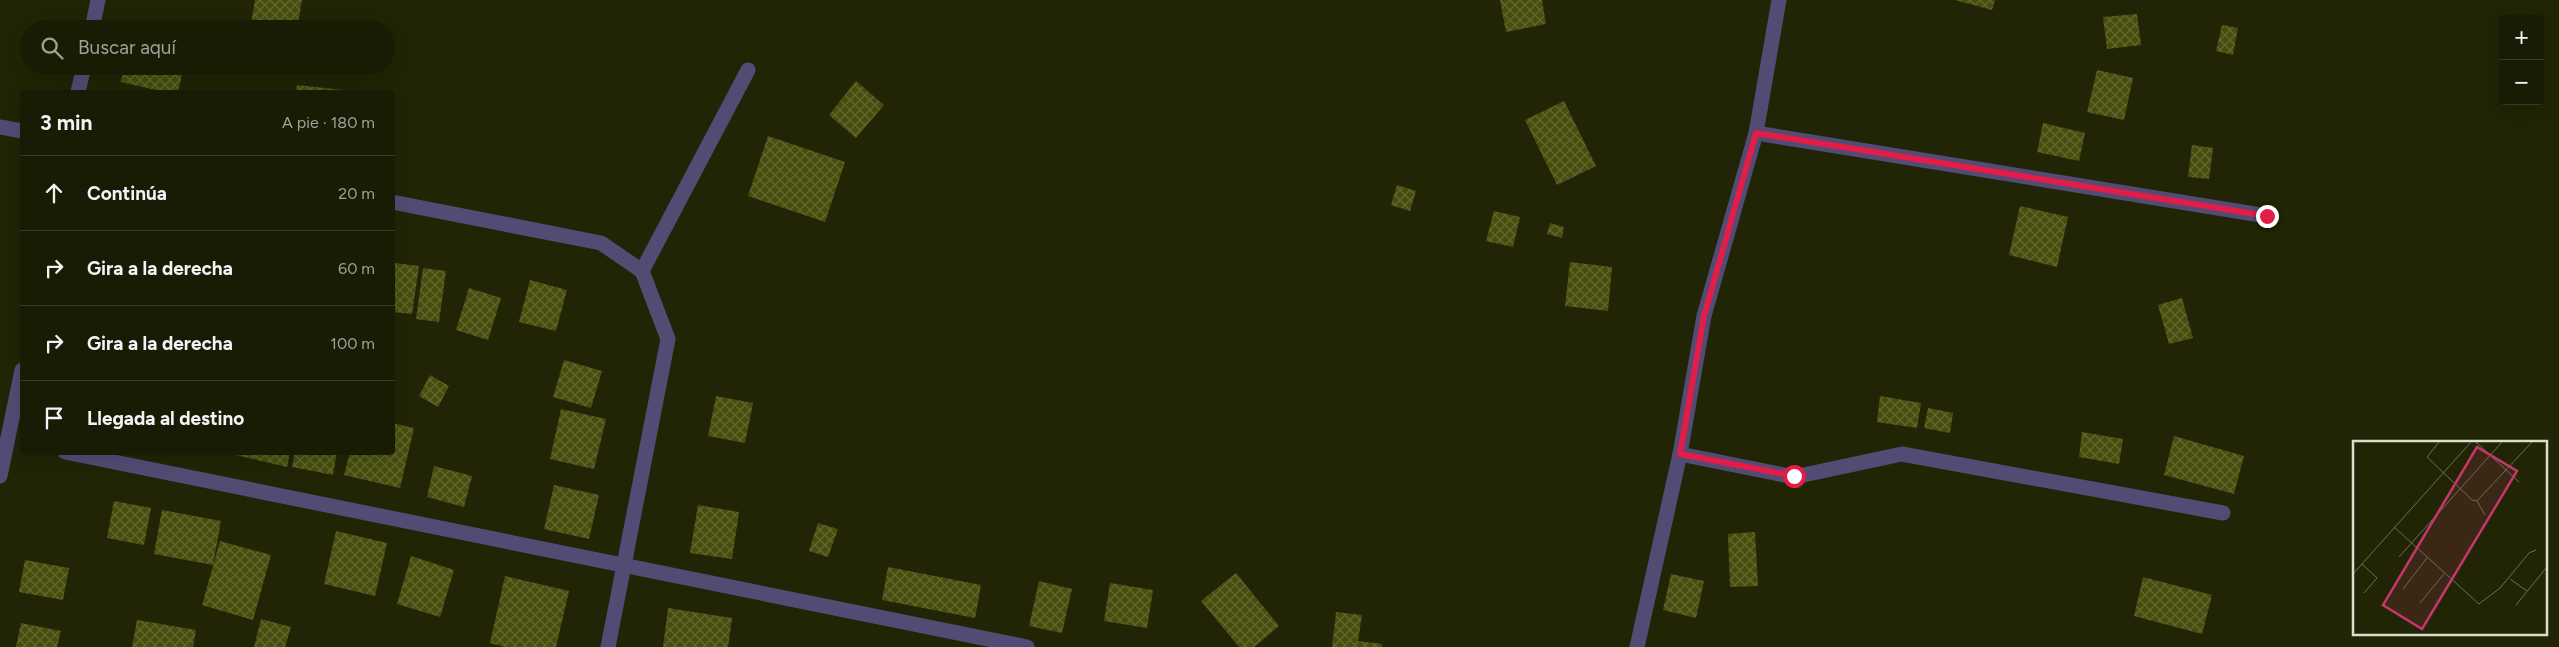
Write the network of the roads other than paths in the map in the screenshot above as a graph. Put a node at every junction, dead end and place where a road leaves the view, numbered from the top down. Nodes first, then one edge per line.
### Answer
1 (98, 0) edge
2 (1779, 0) edge
3 (94, 20) edge
4 (748, 70) dead end
5 (82, 75) edge
6 (78, 90) edge
7 (0, 127) edge
8 (20, 131) edge
9 (1756, 133) junction
10 (395, 203) edge
11 (2267, 216) dead end
12 (642, 271) junction
13 (20, 382) edge
14 (10, 441) edge
15 (1680, 454) junction
16 (80, 455) edge
17 (0, 476) edge
18 (2223, 514) dead end
19 (623, 566) junction
20 (608, 647) edge
21 (1027, 647) edge
22 (1637, 647) edge

1 - 3 street
2 - 9 street
4 - 12 street
5 - 6 street
7 - 8 street
9 - 11 street
9 - 15 street
10 - 12 street
12 - 19 street
13 - 14 street
14 - 17 street
15 - 18 street
15 - 22 street
16 - 19 street
19 - 20 street
19 - 21 street

